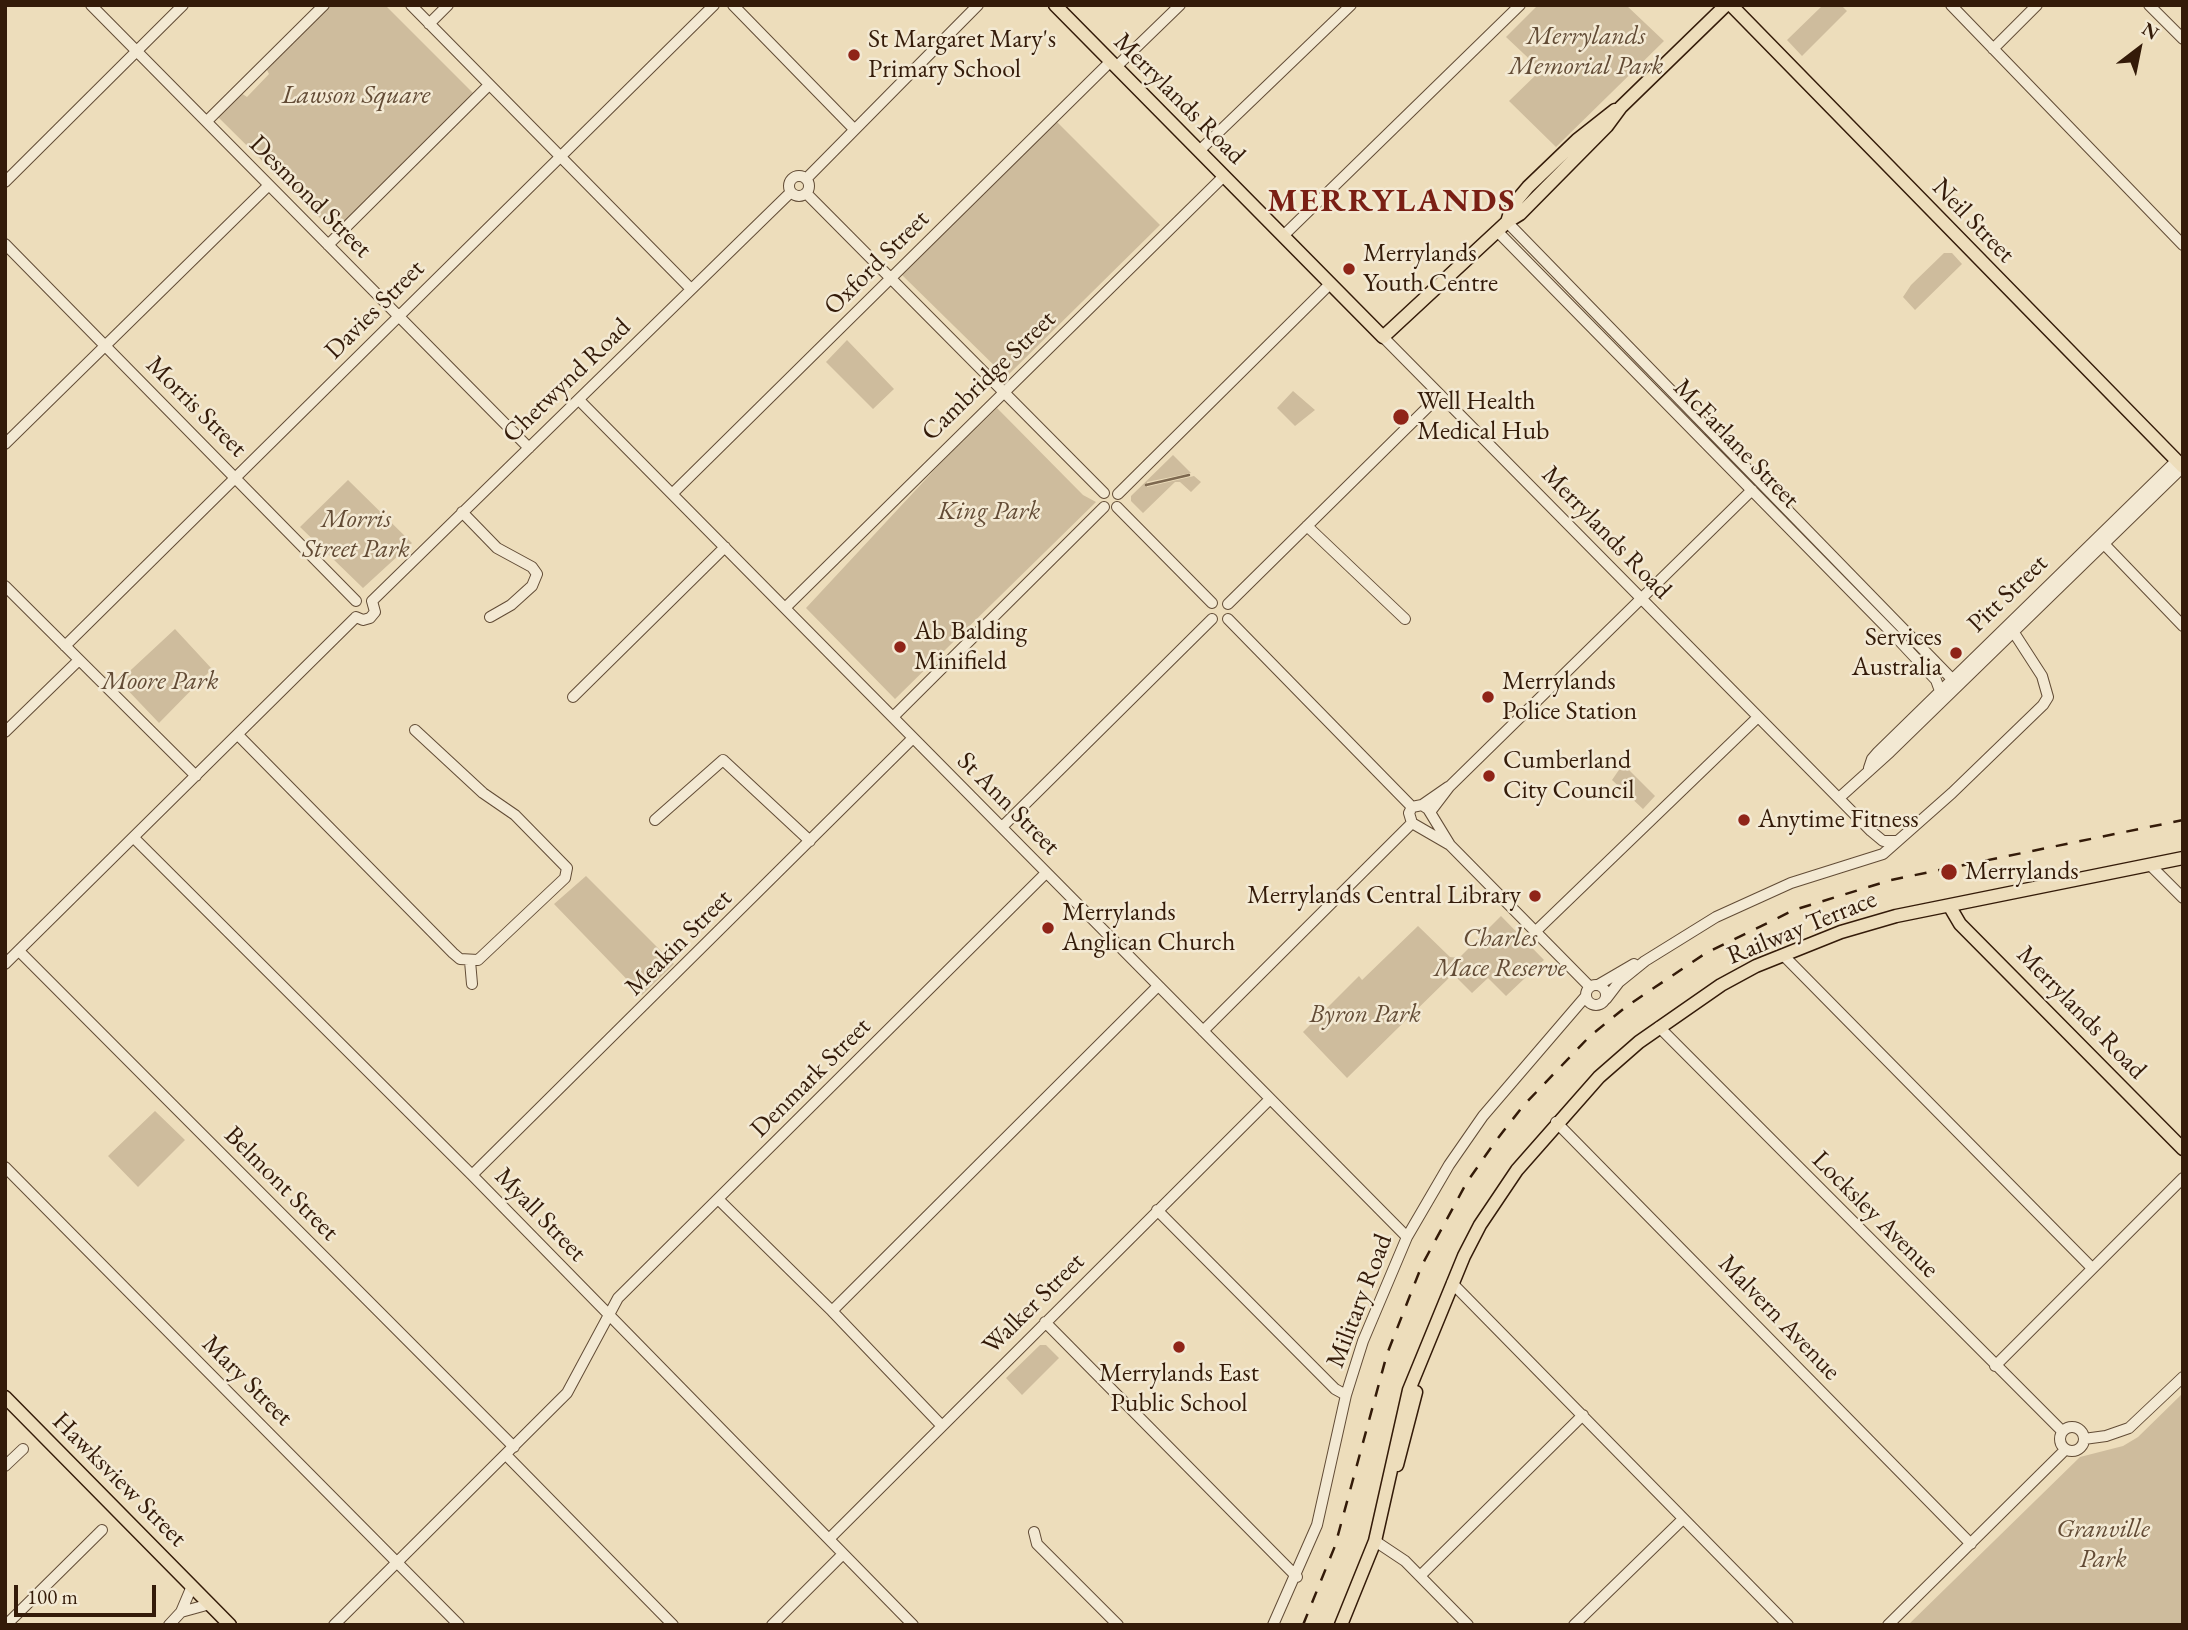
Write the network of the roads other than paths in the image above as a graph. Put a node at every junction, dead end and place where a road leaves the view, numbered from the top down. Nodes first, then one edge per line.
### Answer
1 (91, 5) edge
2 (183, 5) edge
3 (324, 5) edge
4 (411, 5) edge
5 (448, 5) edge
6 (714, 5) edge
7 (733, 5) edge
8 (978, 5) edge
9 (1055, 5) edge
10 (1180, 5) edge
11 (1351, 5) edge
12 (1520, 5) edge
13 (1726, 5) edge
14 (1731, 5) edge
15 (1951, 5) edge
16 (2037, 5) edge
17 (2149, 5) edge
18 (429, 23) junction
19 (2183, 39) edge
20 (1993, 49) junction
21 (137, 50) junction
22 (1113, 64) junction
23 (489, 85) junction
24 (207, 121) junction
25 (853, 128) junction
26 (1199, 151) junction
27 (561, 157) junction
28 (1224, 176) junction
29 (806, 179) junction
30 (5, 182) edge
31 (269, 185) junction
32 (791, 192) junction
33 (806, 193) junction
34 (1502, 226) junction
35 (1283, 236) junction
36 (5, 244) edge
37 (2183, 244) edge
38 (328, 245) junction
39 (891, 279) junction
40 (1330, 284) junction
41 (691, 289) junction
42 (399, 316) junction
43 (1383, 337) junction
44 (105, 345) junction
45 (1004, 393) junction
46 (1440, 395) junction
47 (579, 400) junction
48 (5, 444) edge
49 (529, 448) junction
50 (2181, 462) edge
51 (236, 477) junction
52 (1752, 490) junction
53 (1104, 493) junction
54 (672, 494) junction
55 (1118, 494) junction
56 (1104, 507) junction
57 (1117, 507) junction
58 (462, 512) junction
59 (1307, 526) junction
60 (2104, 544) junction
61 (725, 547) junction
62 (5, 586) edge
63 (1639, 599) junction
64 (356, 601) junction
65 (372, 601) junction
66 (1212, 603) junction
67 (1228, 604) junction
68 (785, 608) junction
69 (356, 617) junction
70 (490, 617) dead end
71 (1212, 619) junction
72 (1228, 619) junction
73 (1405, 619) dead end
74 (2183, 626) edge
75 (2012, 628) junction
76 (65, 646) junction
77 (79, 660) junction
78 (1952, 679) junction
79 (1940, 691) junction
80 (573, 697) dead end
81 (892, 717) junction
82 (1757, 718) junction
83 (415, 730) dead end
84 (5, 732) edge
85 (239, 736) junction
86 (913, 738) junction
87 (1869, 768) junction
88 (196, 776) junction
89 (1839, 798) junction
90 (1424, 810) junction
91 (655, 820) dead end
92 (1415, 825) junction
93 (1002, 827) junction
94 (134, 838) junction
95 (810, 841) junction
96 (1895, 841) junction
97 (1450, 845) junction
98 (2183, 858) edge
99 (2150, 864) junction
100 (1046, 873) junction
101 (2183, 898) edge
102 (1950, 907) junction
103 (1536, 931) junction
104 (19, 951) junction
105 (1783, 955) junction
106 (470, 961) junction
107 (1645, 961) junction
108 (5, 964) edge
109 (472, 985) dead end
110 (1158, 986) junction
111 (1591, 989) junction
112 (1606, 999) junction
113 (1595, 1006) junction
114 (1660, 1027) junction
115 (1202, 1031) junction
116 (1558, 1031) junction
117 (1270, 1099) junction
118 (1556, 1122) junction
119 (2183, 1149) edge
120 (5, 1167) edge
121 (472, 1175) junction
122 (2183, 1178) edge
123 (718, 1199) junction
124 (1157, 1210) junction
125 (1407, 1237) junction
126 (2092, 1268) junction
127 (1452, 1283) junction
128 (832, 1311) junction
129 (607, 1314) junction
130 (1045, 1322) junction
131 (1995, 1366) junction
132 (2183, 1377) edge
133 (1346, 1395) junction
134 (5, 1397) edge
135 (1583, 1415) junction
136 (942, 1426) junction
137 (2062, 1431) junction
138 (2084, 1438) junction
139 (514, 1447) junction
140 (23, 1449) dead end
141 (2064, 1450) junction
142 (506, 1455) junction
143 (5, 1466) edge
144 (1683, 1519) junction
145 (102, 1530) dead end
146 (1034, 1532) dead end
147 (829, 1539) junction
148 (1375, 1541) junction
149 (1971, 1544) junction
150 (843, 1553) junction
151 (398, 1563) junction
152 (1420, 1576) junction
153 (1297, 1577) junction
154 (191, 1586) junction
155 (209, 1604) junction
156 (181, 1612) junction
157 (14, 1622) edge
158 (1783, 1623) edge
159 (169, 1625) edge
160 (230, 1625) edge
161 (334, 1625) edge
162 (459, 1625) edge
163 (673, 1625) edge
164 (772, 1625) edge
165 (913, 1625) edge
166 (1118, 1625) edge
167 (1273, 1625) edge
168 (1340, 1625) edge
169 (1468, 1625) edge
170 (1574, 1625) edge
171 (1888, 1625) edge

1 - 21 street, Desmond Street
2 - 21 street
3 - 24 street
4 - 18 street
5 - 18 street
6 - 27 street, Davies Street
7 - 25 street
8 - 25 street
9 - 22 main road, Merrylands Road
10 - 22 street, Oxford Street
11 - 26 street
12 - 35 street
13 - 34 main road
14 - 50 main road, Neil Street
15 - 20 street
16 - 20 street
17 - 19 street
18 - 23 street
20 - 37 street
21 - 24 street, Desmond Street
21 - 30 street
22 - 26 main road, Merrylands Road
22 - 39 street, Oxford Street
23 - 27 street
23 - 38 street
24 - 31 street, Desmond Street
25 - 29 street
26 - 28 main road, Merrylands Road
27 - 41 street
27 - 42 street, Davies Street
28 - 35 main road, Merrylands Road
28 - 45 street, Cambridge Street
29 - 32 street
29 - 33 street
31 - 38 street, Desmond Street
31 - 44 street
32 - 33 street
32 - 41 street, Chetwynd Road
33 - 39 street
34 - 43 main road
34 - 52 street, McFarlane Street
34 - 78 street, McFarlane Street
35 - 40 main road, Merrylands Road
36 - 44 street, Morris Street
38 - 42 street, Desmond Street
39 - 45 street
39 - 54 street, Oxford Street
40 - 43 main road, Merrylands Road
40 - 55 street
41 - 47 street, Chetwynd Road
42 - 49 street, Desmond Street
42 - 51 street, Davies Street
43 - 46 street, Merrylands Road
44 - 48 street
44 - 51 street, Morris Street
45 - 53 street
45 - 68 street, Cambridge Street
46 - 59 street
46 - 63 street, Merrylands Road
47 - 49 street, Chetwynd Road
47 - 54 street, St Ann Street
49 - 58 street, Chetwynd Road
50 - 60 street, Pitt Street
50 - 75 street, Pitt Street
51 - 64 street, Morris Street
51 - 76 street, Davies Street
52 - 63 street
52 - 79 street, McFarlane Street
53 - 55 street
53 - 56 street
54 - 61 street, St Ann Street
55 - 57 street
56 - 57 street
56 - 81 street
57 - 66 street
58 - 65 street, Chetwynd Road
58 - 70 street
59 - 67 street
59 - 73 street
60 - 74 street
60 - 75 street, Pitt Street
61 - 68 street, St Ann Street
61 - 80 street
62 - 76 street
63 - 82 street, Merrylands Road
63 - 90 street
64 - 65 street
64 - 69 street
65 - 69 street
66 - 67 street
66 - 71 street
67 - 72 street
68 - 81 street, St Ann Street
69 - 85 street
71 - 72 street
71 - 93 street
72 - 90 street
75 - 78 street, Pitt Street
75 - 87 street, Pitt Street
75 - 96 street
76 - 77 street
77 - 84 street
77 - 88 street
78 - 79 street, Pitt Street
79 - 87 street, Pitt Street
81 - 86 street, St Ann Street
82 - 89 street, Merrylands Road
82 - 103 street
83 - 106 street
85 - 88 street
85 - 106 street
86 - 93 street, St Ann Street
86 - 95 street, Meakin Street
87 - 89 street, Pitt Street
88 - 94 street
89 - 96 street, Merrylands Road
90 - 92 street
90 - 92 street
90 - 97 street
91 - 95 street
92 - 97 street
92 - 115 street
93 - 100 street, St Ann Street
94 - 104 street
94 - 121 street, Myall Street
95 - 121 street, Meakin Street
96 - 107 street, Military Road
97 - 103 street
98 - 99 main road, Railway Terrace
99 - 101 street
99 - 102 main road, Railway Terrace
100 - 110 street, St Ann Street
100 - 123 street, Denmark Street
102 - 105 main road, Railway Terrace
102 - 119 main road, Merrylands Road
103 - 111 street
104 - 108 street
104 - 139 street, Belmont Street
105 - 114 main road, Railway Terrace
105 - 126 street
106 - 109 street
107 - 111 street, Military Road
107 - 112 street, Military Road
110 - 115 street, St Ann Street
110 - 128 street
111 - 112 street
111 - 113 street
111 - 116 street, Military Road
112 - 113 street, Military Road
113 - 116 street, Military Road
114 - 118 main road, Railway Terrace
114 - 131 street, Locksley Avenue
115 - 117 street, St Ann Street
116 - 125 street, Military Road
117 - 124 street, Walker Street
117 - 125 street, St Ann Street
118 - 127 main road, Railway Terrace
118 - 149 street, Malvern Avenue
120 - 151 street, Mary Street
121 - 129 street, Myall Street
122 - 126 street
123 - 128 street
123 - 129 street, Denmark Street
124 - 130 street, Walker Street
124 - 133 street
125 - 133 street, Military Road
126 - 131 street
127 - 135 street
127 - 148 main road, Railway Terrace
128 - 136 street
129 - 139 street, Denmark Street
129 - 147 street, Myall Street
130 - 136 street, Walker Street
130 - 153 street
131 - 137 street, Locksley Avenue
132 - 138 street
133 - 153 street, Military Road
134 - 154 main road, Hawksview Street
135 - 144 street
135 - 152 street
136 - 147 street, Walker Street
137 - 138 street
137 - 141 street
138 - 141 street
139 - 142 street, Denmark Street
140 - 143 street
141 - 149 street
142 - 151 street, Denmark Street
142 - 163 street
144 - 158 street
144 - 170 street
145 - 157 street
146 - 166 street
147 - 150 street, Myall Street
148 - 152 street
148 - 168 main road, Railway Terrace
149 - 171 street
150 - 164 street
150 - 165 street, Myall Street
151 - 161 street, Denmark Street
151 - 162 street, Mary Street
152 - 169 street
153 - 167 street, Military Road
154 - 155 main road, Hawksview Street
154 - 156 street
155 - 156 street
155 - 160 main road, Hawksview Street
156 - 159 street

